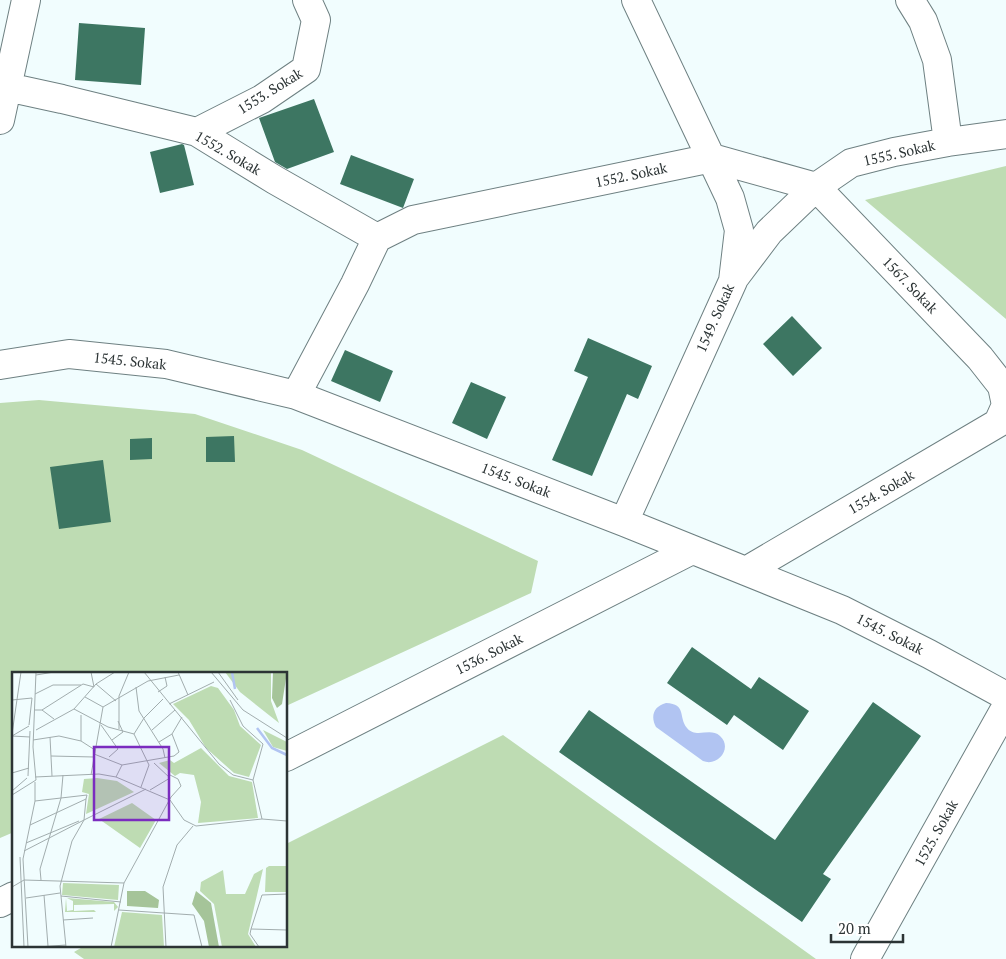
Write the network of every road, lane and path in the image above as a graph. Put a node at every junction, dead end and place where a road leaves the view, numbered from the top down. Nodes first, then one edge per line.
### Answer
1 (26, 0) edge
2 (307, 0) edge
3 (636, 0) edge
4 (910, 0) edge
5 (10, 29) edge
6 (7, 87) junction
7 (0, 120) edge
8 (197, 132) junction
9 (1006, 134) edge
10 (948, 142) junction
11 (712, 158) junction
12 (816, 186) junction
13 (377, 238) junction
14 (733, 281) junction
15 (0, 365) edge
16 (1005, 391) edge
17 (296, 396) junction
18 (624, 522) junction
19 (692, 550) junction
20 (746, 571) junction
21 (1006, 696) edge
22 (1006, 707) edge
23 (288, 756) edge
24 (12, 897) edge
25 (0, 903) edge
26 (865, 959) edge

1 - 5 street
2 - 8 street, 1553. Sokak
3 - 11 street, 1549. Sokak
4 - 10 street
5 - 6 street
6 - 7 street
6 - 8 street, 1552. Sokak
8 - 13 street, 1552. Sokak
9 - 10 street, 1555. Sokak
10 - 12 street, 1555. Sokak
11 - 12 street
11 - 13 street, 1552. Sokak
11 - 14 street, 1549. Sokak
12 - 14 street, 1555. Sokak
12 - 16 street, 1567. Sokak
13 - 17 street
14 - 18 street, 1549. Sokak
15 - 17 street, 1545. Sokak
16 - 20 street, 1554. Sokak
17 - 18 street, 1545. Sokak
18 - 19 street, 1545. Sokak
19 - 20 street, 1545. Sokak
19 - 23 street, 1536. Sokak
20 - 21 street, 1545. Sokak
22 - 26 street, 1525. Sokak
24 - 25 street

